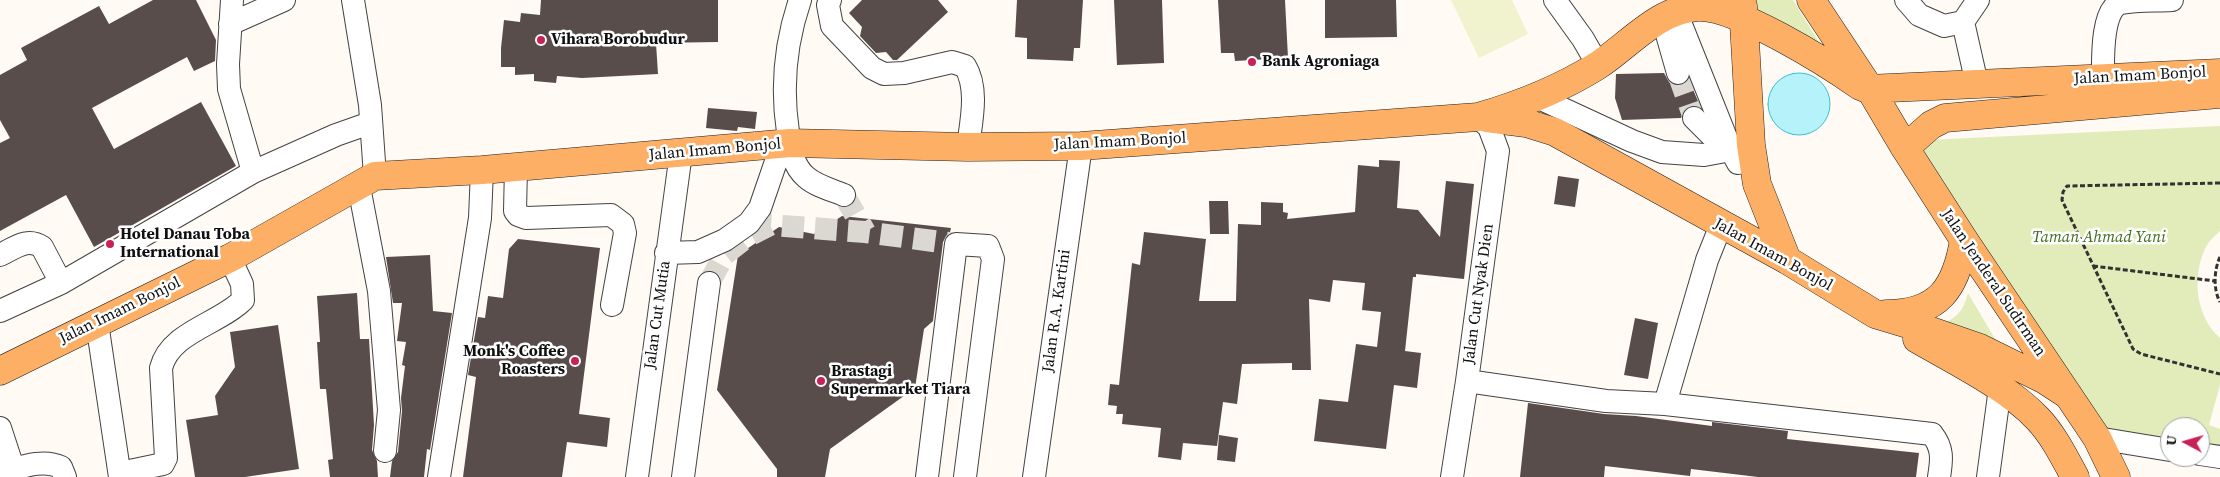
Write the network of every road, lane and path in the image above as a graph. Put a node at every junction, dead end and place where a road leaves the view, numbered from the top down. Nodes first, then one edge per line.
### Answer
1 (232, 0) edge
2 (284, 0) edge
3 (353, 0) edge
4 (800, 0) edge
5 (830, 0) edge
6 (1555, 0) edge
7 (1811, 0) edge
8 (1906, 0) edge
9 (1978, 0) edge
10 (2172, 0) edge
11 (1671, 10) edge
12 (1743, 10) edge
13 (1963, 22) junction
14 (230, 24) junction
15 (1598, 65) junction
16 (1678, 73) tunnel mouth
17 (2220, 73) edge
18 (2103, 78) junction
19 (1977, 84) junction
20 (1870, 89) junction
21 (2220, 94) edge
22 (1537, 97) junction
23 (1478, 117) junction
24 (1694, 118) tunnel mouth
25 (370, 122) junction
26 (786, 144) junction
27 (1080, 146) junction
28 (968, 147) junction
29 (1905, 148) junction
30 (1731, 150) junction
31 (681, 153) junction
32 (516, 167) junction
33 (482, 170) junction
34 (253, 172) junction
35 (367, 182) junction
36 (2220, 183) edge
37 (1757, 184) junction
38 (844, 195) tunnel mouth
39 (1721, 225) junction
40 (1964, 240) junction
41 (666, 253) junction
42 (0, 255) edge
43 (2220, 257) edge
44 (230, 258) junction
45 (1787, 260) junction
46 (2092, 266) junction
47 (2215, 280) junction
48 (61, 283) junction
49 (709, 283) tunnel mouth
50 (2220, 302) edge
51 (612, 305) dead end
52 (0, 311) edge
53 (1875, 314) junction
54 (97, 323) junction
55 (0, 371) edge
56 (2220, 374) edge
57 (1467, 381) junction
58 (2000, 388) junction
59 (2068, 395) junction
60 (1665, 404) junction
61 (0, 428) edge
62 (2097, 438) junction
63 (2160, 448) edge
64 (385, 451) dead end
65 (10, 473) edge
66 (120, 475) edge
67 (65, 477) edge
68 (439, 477) edge
69 (637, 477) edge
70 (683, 477) edge
71 (927, 477) edge
72 (965, 477) edge
73 (1034, 477) edge
74 (1452, 477) edge
75 (1939, 477) edge
76 (1988, 477) edge
77 (2075, 477) edge
78 (2116, 477) edge

1 - 14 street
2 - 14 street
3 - 25 street
4 - 26 street
5 - 28 street
6 - 15 street
7 - 20 main road, Jalan Jenderal Sudirman
8 - 13 street
9 - 13 street
10 - 18 street
11 - 12 main road, Jalan Imam Bonjol
11 - 15 main road, Jalan Imam Bonjol
11 - 16 street
11 - 30 street
12 - 20 main road, Jalan Imam Bonjol
12 - 37 main road
13 - 19 street
14 - 34 street
15 - 22 main road, Jalan Imam Bonjol
17 - 18 main road, Jalan Imam Bonjol
18 - 19 main road, Jalan Imam Bonjol
19 - 20 main road, Jalan Imam Bonjol
20 - 29 main road, Jalan Jenderal Sudirman
21 - 29 main road, Jalan Imam Bonjol
22 - 23 main road, Jalan Imam Bonjol
22 - 30 street
23 - 27 main road, Jalan Imam Bonjol
23 - 39 main road, Jalan Imam Bonjol
23 - 57 street, Jalan Cut Nyak Dien
24 - 30 street
25 - 34 street
25 - 35 street
26 - 28 main road, Jalan Imam Bonjol
26 - 31 main road, Jalan Imam Bonjol
26 - 38 street
26 - 41 street
27 - 28 main road, Jalan Imam Bonjol
27 - 73 street, Jalan R.A. Kartini
29 - 40 main road, Jalan Jenderal Sudirman
30 - 37 street
31 - 32 main road, Jalan Imam Bonjol
31 - 41 street, Jalan Cut Mutia
32 - 33 main road, Jalan Imam Bonjol
32 - 51 street
33 - 35 main road, Jalan Imam Bonjol
33 - 68 street
34 - 48 street
35 - 44 main road, Jalan Imam Bonjol
35 - 64 street
36 - 46 path
37 - 45 main road
39 - 45 main road, Jalan Imam Bonjol
39 - 60 street
40 - 53 main road
40 - 59 main road, Jalan Jenderal Sudirman
41 - 69 street, Jalan Cut Mutia
42 - 48 street
43 - 47 path
44 - 54 main road, Jalan Imam Bonjol
44 - 66 street
45 - 53 main road, Jalan Imam Bonjol
46 - 47 path
46 - 56 path
47 - 50 path
48 - 52 street
49 - 70 street
53 - 58 main road
53 - 59 main road, Jalan Imam Bonjol
54 - 55 main road, Jalan Imam Bonjol
54 - 66 street
57 - 60 street
57 - 74 street, Jalan Cut Nyak Dien
58 - 76 street
58 - 77 main road
59 - 62 main road, Jalan Jenderal Sudirman
60 - 75 street
61 - 65 street
62 - 63 street
62 - 78 main road, Jalan Jenderal Sudirman
65 - 67 street
71 - 72 street

